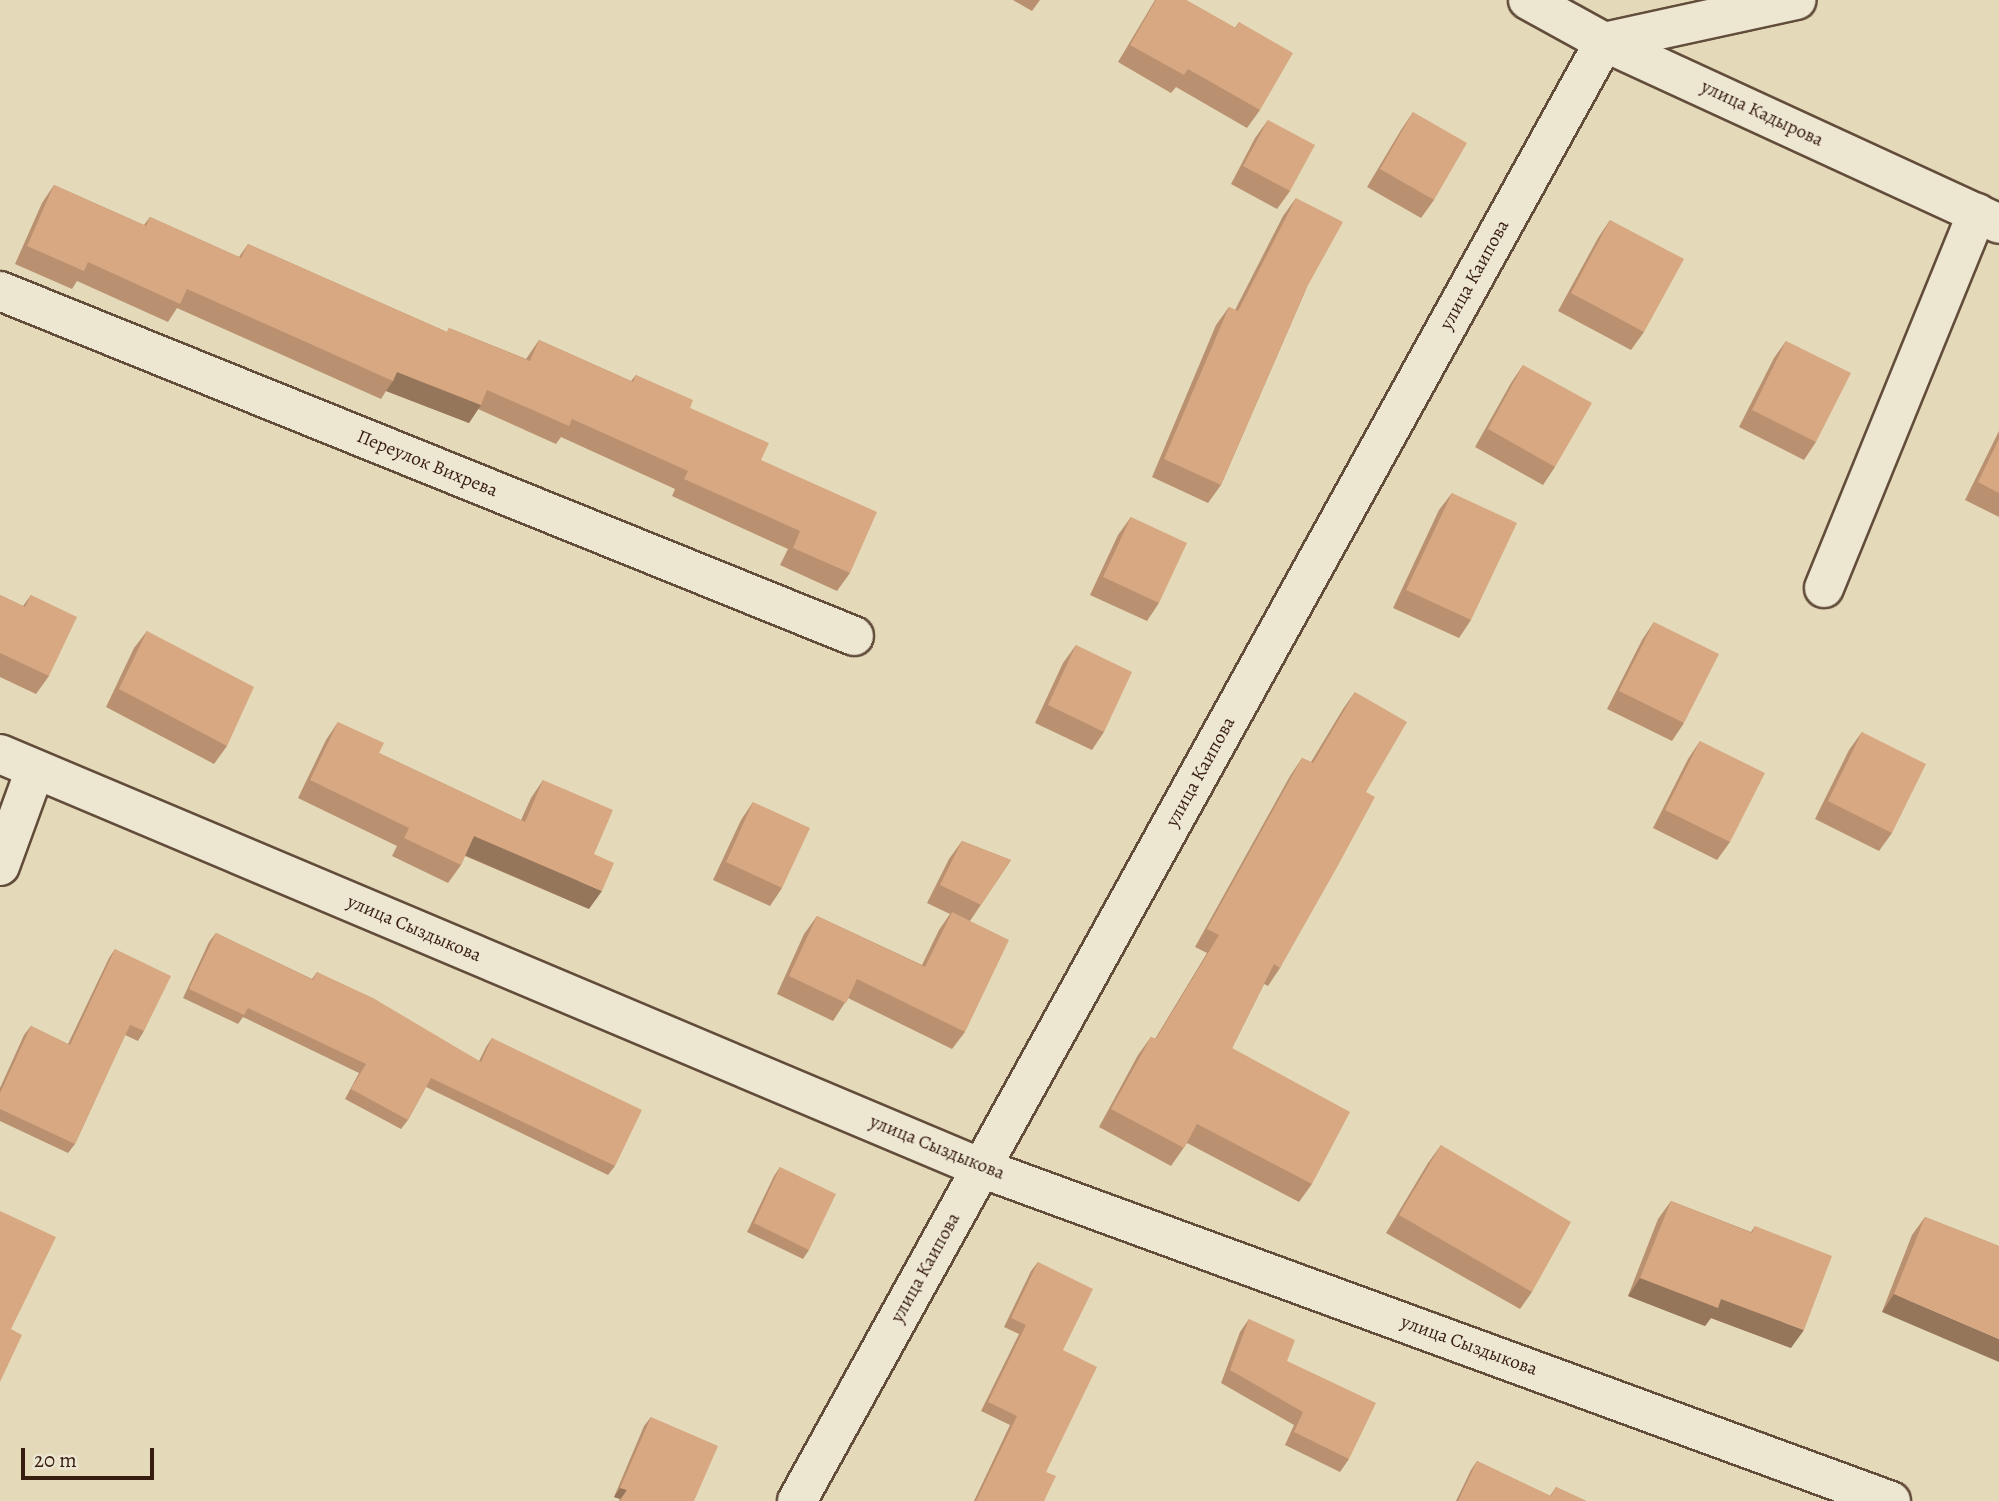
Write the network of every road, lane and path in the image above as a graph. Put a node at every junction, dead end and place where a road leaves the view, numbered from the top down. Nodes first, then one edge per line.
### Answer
1 (1528, 0) edge
2 (1796, 0) edge
3 (1604, 42) junction
4 (1988, 218) edge
5 (0, 292) edge
6 (1824, 588) dead end
7 (854, 636) dead end
8 (0, 754) edge
9 (35, 770) junction
10 (0, 866) edge
11 (982, 1168) junction
12 (797, 1501) edge
13 (1891, 1501) edge

1 - 3 street, улица Кадырова
2 - 3 street
3 - 4 street, улица Кадырова
3 - 11 street, улица Каипова
4 - 6 street
5 - 7 street, Переулок Вихрева
8 - 9 street, улица Сыздыкова
9 - 10 street
9 - 11 street, улица Сыздыкова
11 - 12 street, улица Каипова
11 - 13 street, улица Сыздыкова

